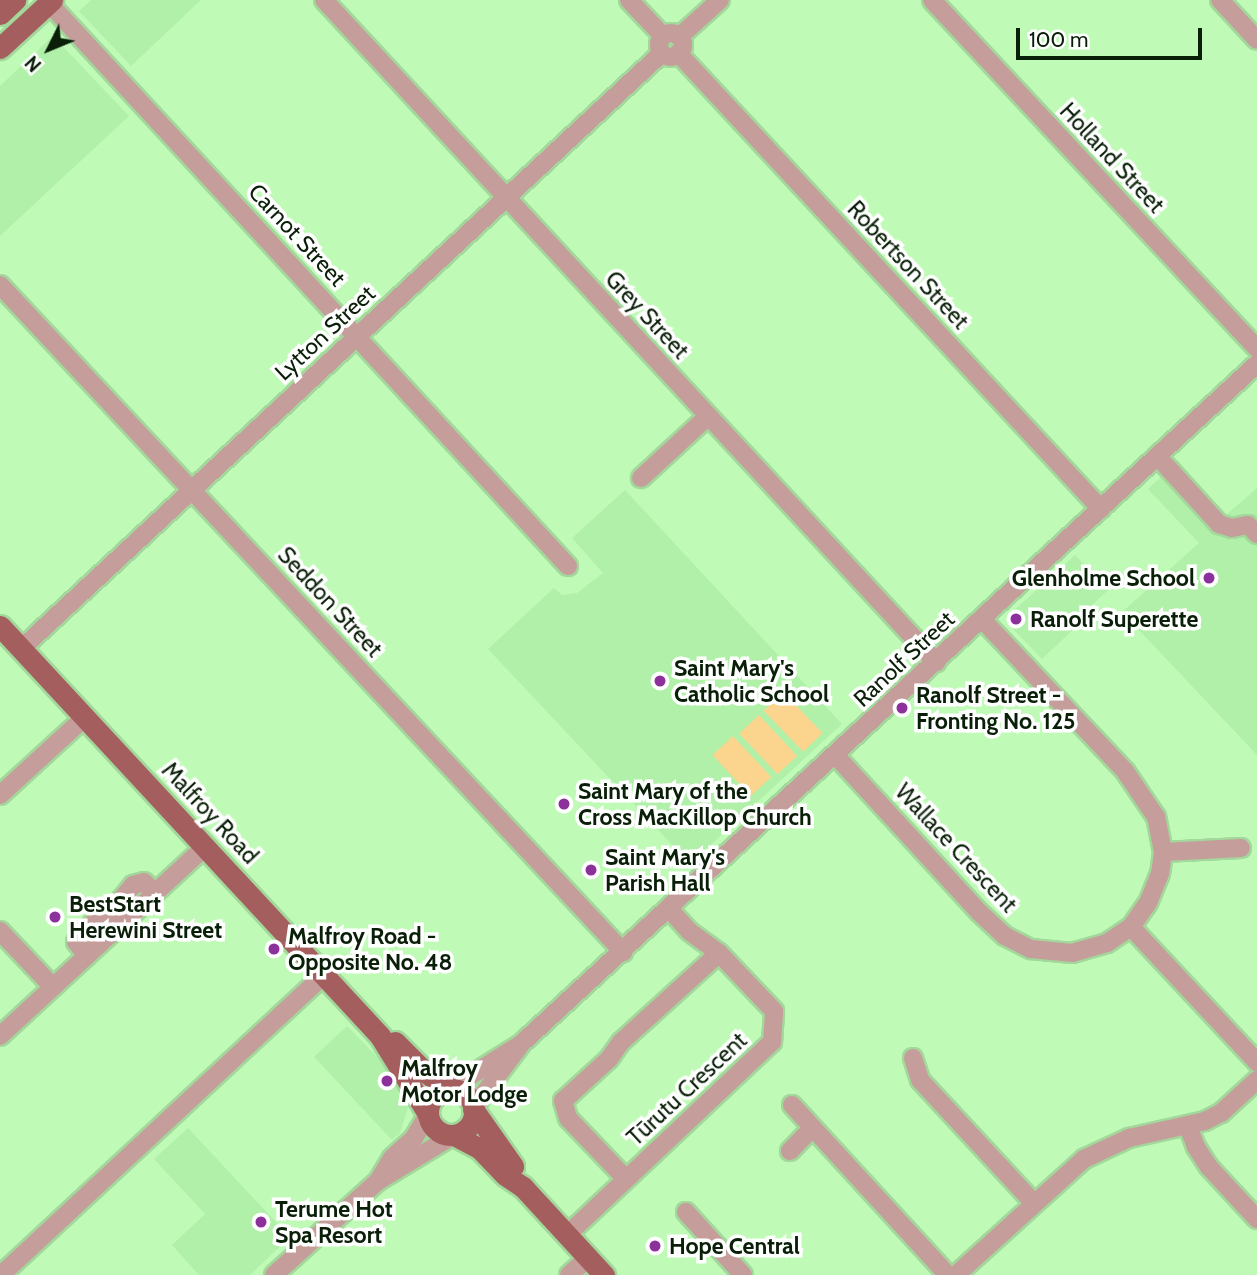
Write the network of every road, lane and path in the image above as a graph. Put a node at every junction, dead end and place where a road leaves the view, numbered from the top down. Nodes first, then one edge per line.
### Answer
1 (15, 0) edge
2 (324, 0) edge
3 (629, 0) edge
4 (720, 0) edge
5 (932, 0) edge
6 (1220, 0) edge
7 (49, 1) edge
8 (0, 14) edge
9 (1257, 40) edge
10 (671, 45) junction
11 (0, 48) edge
12 (508, 199) junction
13 (0, 285) edge
14 (358, 336) junction
15 (1257, 349) edge
16 (1257, 364) edge
17 (708, 416) junction
18 (1158, 457) junction
19 (641, 478) dead end
20 (192, 490) junction
21 (1101, 509) junction
22 (1257, 534) edge
23 (568, 566) dead end
24 (982, 619) junction
25 (0, 626) edge
26 (21, 649) junction
27 (936, 662) junction
28 (85, 717) junction
29 (836, 756) junction
30 (0, 795) edge
31 (205, 846) junction
32 (1241, 848) dead end
33 (1163, 852) junction
34 (670, 910) junction
35 (1131, 927) junction
36 (1, 935) edge
37 (623, 952) junction
38 (719, 953) junction
39 (324, 975) junction
40 (53, 987) junction
41 (380, 1035) junction
42 (0, 1037) edge
43 (521, 1044) junction
44 (913, 1058) dead end
45 (1257, 1062) edge
46 (1257, 1080) edge
47 (448, 1089) junction
48 (792, 1105) dead end
49 (473, 1108) junction
50 (428, 1115) junction
51 (1188, 1126) junction
52 (812, 1128) junction
53 (454, 1135) junction
54 (790, 1151) dead end
55 (626, 1179) junction
56 (378, 1181) junction
57 (523, 1187) junction
58 (1034, 1203) junction
59 (686, 1212) dead end
60 (1257, 1219) edge
61 (567, 1235) junction
62 (588, 1258) junction
63 (1, 1275) edge
64 (274, 1275) edge
65 (569, 1275) edge
66 (604, 1275) edge
67 (743, 1275) edge
68 (948, 1275) edge
69 (956, 1275) edge

1 - 8 main road
2 - 12 street, Grey Street
3 - 10 street, Robertson Street
4 - 10 street, Lytton Street
5 - 15 street, Holland Street
6 - 9 street
7 - 11 main road
7 - 14 street, Carnot Street
10 - 12 street, Lytton Street
10 - 21 street, Robertson Street
12 - 14 street, Lytton Street
12 - 17 street, Grey Street
13 - 20 street, Seddon Street
14 - 20 street, Lytton Street
14 - 23 street, Carnot Street
16 - 18 street, Ranolf Street
17 - 19 street
17 - 27 street, Grey Street
18 - 21 street, Ranolf Street
18 - 22 street
20 - 26 street, Lytton Street
20 - 37 street, Seddon Street
21 - 24 street, Ranolf Street
24 - 27 street, Ranolf Street
24 - 33 street, Wallace Crescent
25 - 26 main road, Malfroy Road
26 - 28 main road, Malfroy Road
27 - 29 street, Ranolf Street
28 - 30 street
28 - 31 main road, Malfroy Road
29 - 34 street, Ranolf Street
29 - 35 street, Wallace Crescent
31 - 39 main road, Malfroy Road
31 - 40 street
32 - 33 street
33 - 35 street, Wallace Crescent
34 - 37 street, Ranolf Street
34 - 38 street, Tūrutu Crescent
35 - 45 street
36 - 40 street
37 - 43 street, Ranolf Street
38 - 55 street, Tūrutu Crescent
38 - 55 street
39 - 41 main road, Malfroy Road
39 - 63 street
40 - 42 street
41 - 47 main road, Malfroy Road
41 - 50 main road, Malfroy Road
43 - 47 street, Ranolf Street
43 - 49 street, Ranolf Street
44 - 58 street
46 - 51 street
47 - 49 main road
47 - 50 main road
48 - 52 street
49 - 53 main road
49 - 57 main road
50 - 53 main road
50 - 56 street
51 - 58 street
51 - 60 street
52 - 54 street
52 - 68 street
53 - 56 street
53 - 57 main road
55 - 61 street, Tūrutu Crescent
56 - 64 street
57 - 61 main road
58 - 69 street
59 - 67 street
61 - 62 main road
62 - 65 street
62 - 66 main road

